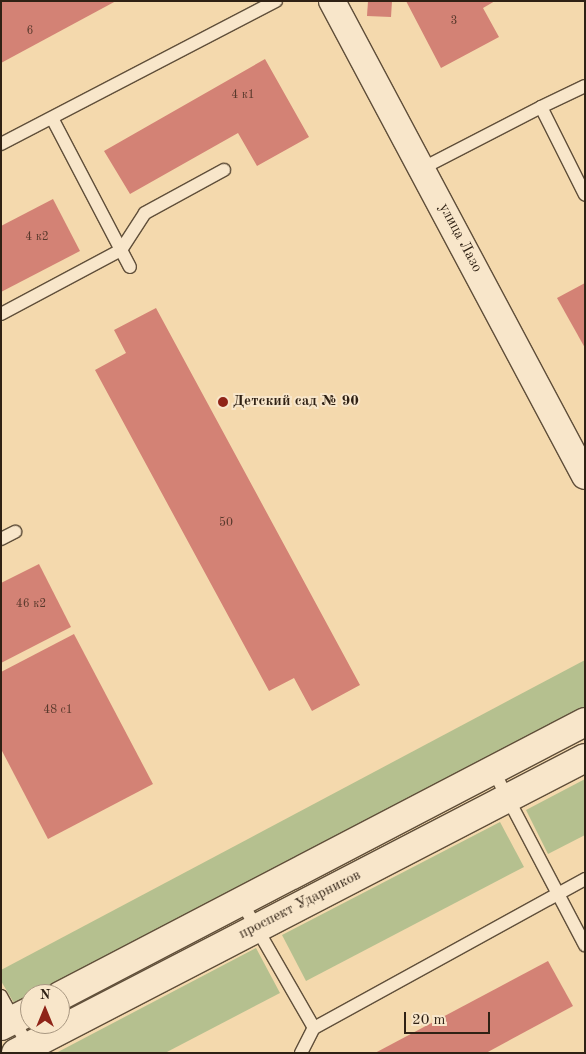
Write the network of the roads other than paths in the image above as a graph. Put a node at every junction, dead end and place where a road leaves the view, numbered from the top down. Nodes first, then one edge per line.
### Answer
1 (276, 1) edge
2 (332, 1) edge
3 (585, 86) edge
4 (541, 107) junction
5 (52, 118) junction
6 (1, 144) edge
7 (423, 168) junction
8 (224, 170) dead end
9 (585, 195) edge
10 (121, 250) junction
11 (130, 267) dead end
12 (1, 314) edge
13 (585, 476) edge
14 (15, 532) dead end
15 (1, 539) edge
16 (585, 722) edge
17 (585, 758) edge
18 (493, 770) junction
19 (508, 798) junction
20 (585, 879) edge
21 (559, 893) junction
22 (241, 901) junction
23 (256, 928) junction
24 (585, 945) edge
25 (70, 991) edge
26 (1, 996) edge
27 (15, 1019) edge
28 (314, 1028) junction
29 (22, 1050) edge
30 (301, 1053) edge

1 - 5 lane
2 - 7 street, улица Лазо
3 - 4 lane
4 - 7 lane
4 - 9 lane
5 - 6 lane
5 - 10 lane
7 - 13 street, улица Лазо
8 - 10 lane
10 - 11 lane
10 - 12 lane
14 - 15 lane
16 - 18 street, проспект Ударников
17 - 19 street, проспект Ударников
18 - 19 lane
18 - 22 street, проспект Ударников
19 - 21 lane
19 - 23 street, проспект Ударников
20 - 21 lane
21 - 24 lane
21 - 28 lane
22 - 23 lane
22 - 25 street, проспект Ударников
23 - 28 lane
23 - 29 street, проспект Ударников
26 - 27 lane
27 - 29 lane
28 - 30 lane

